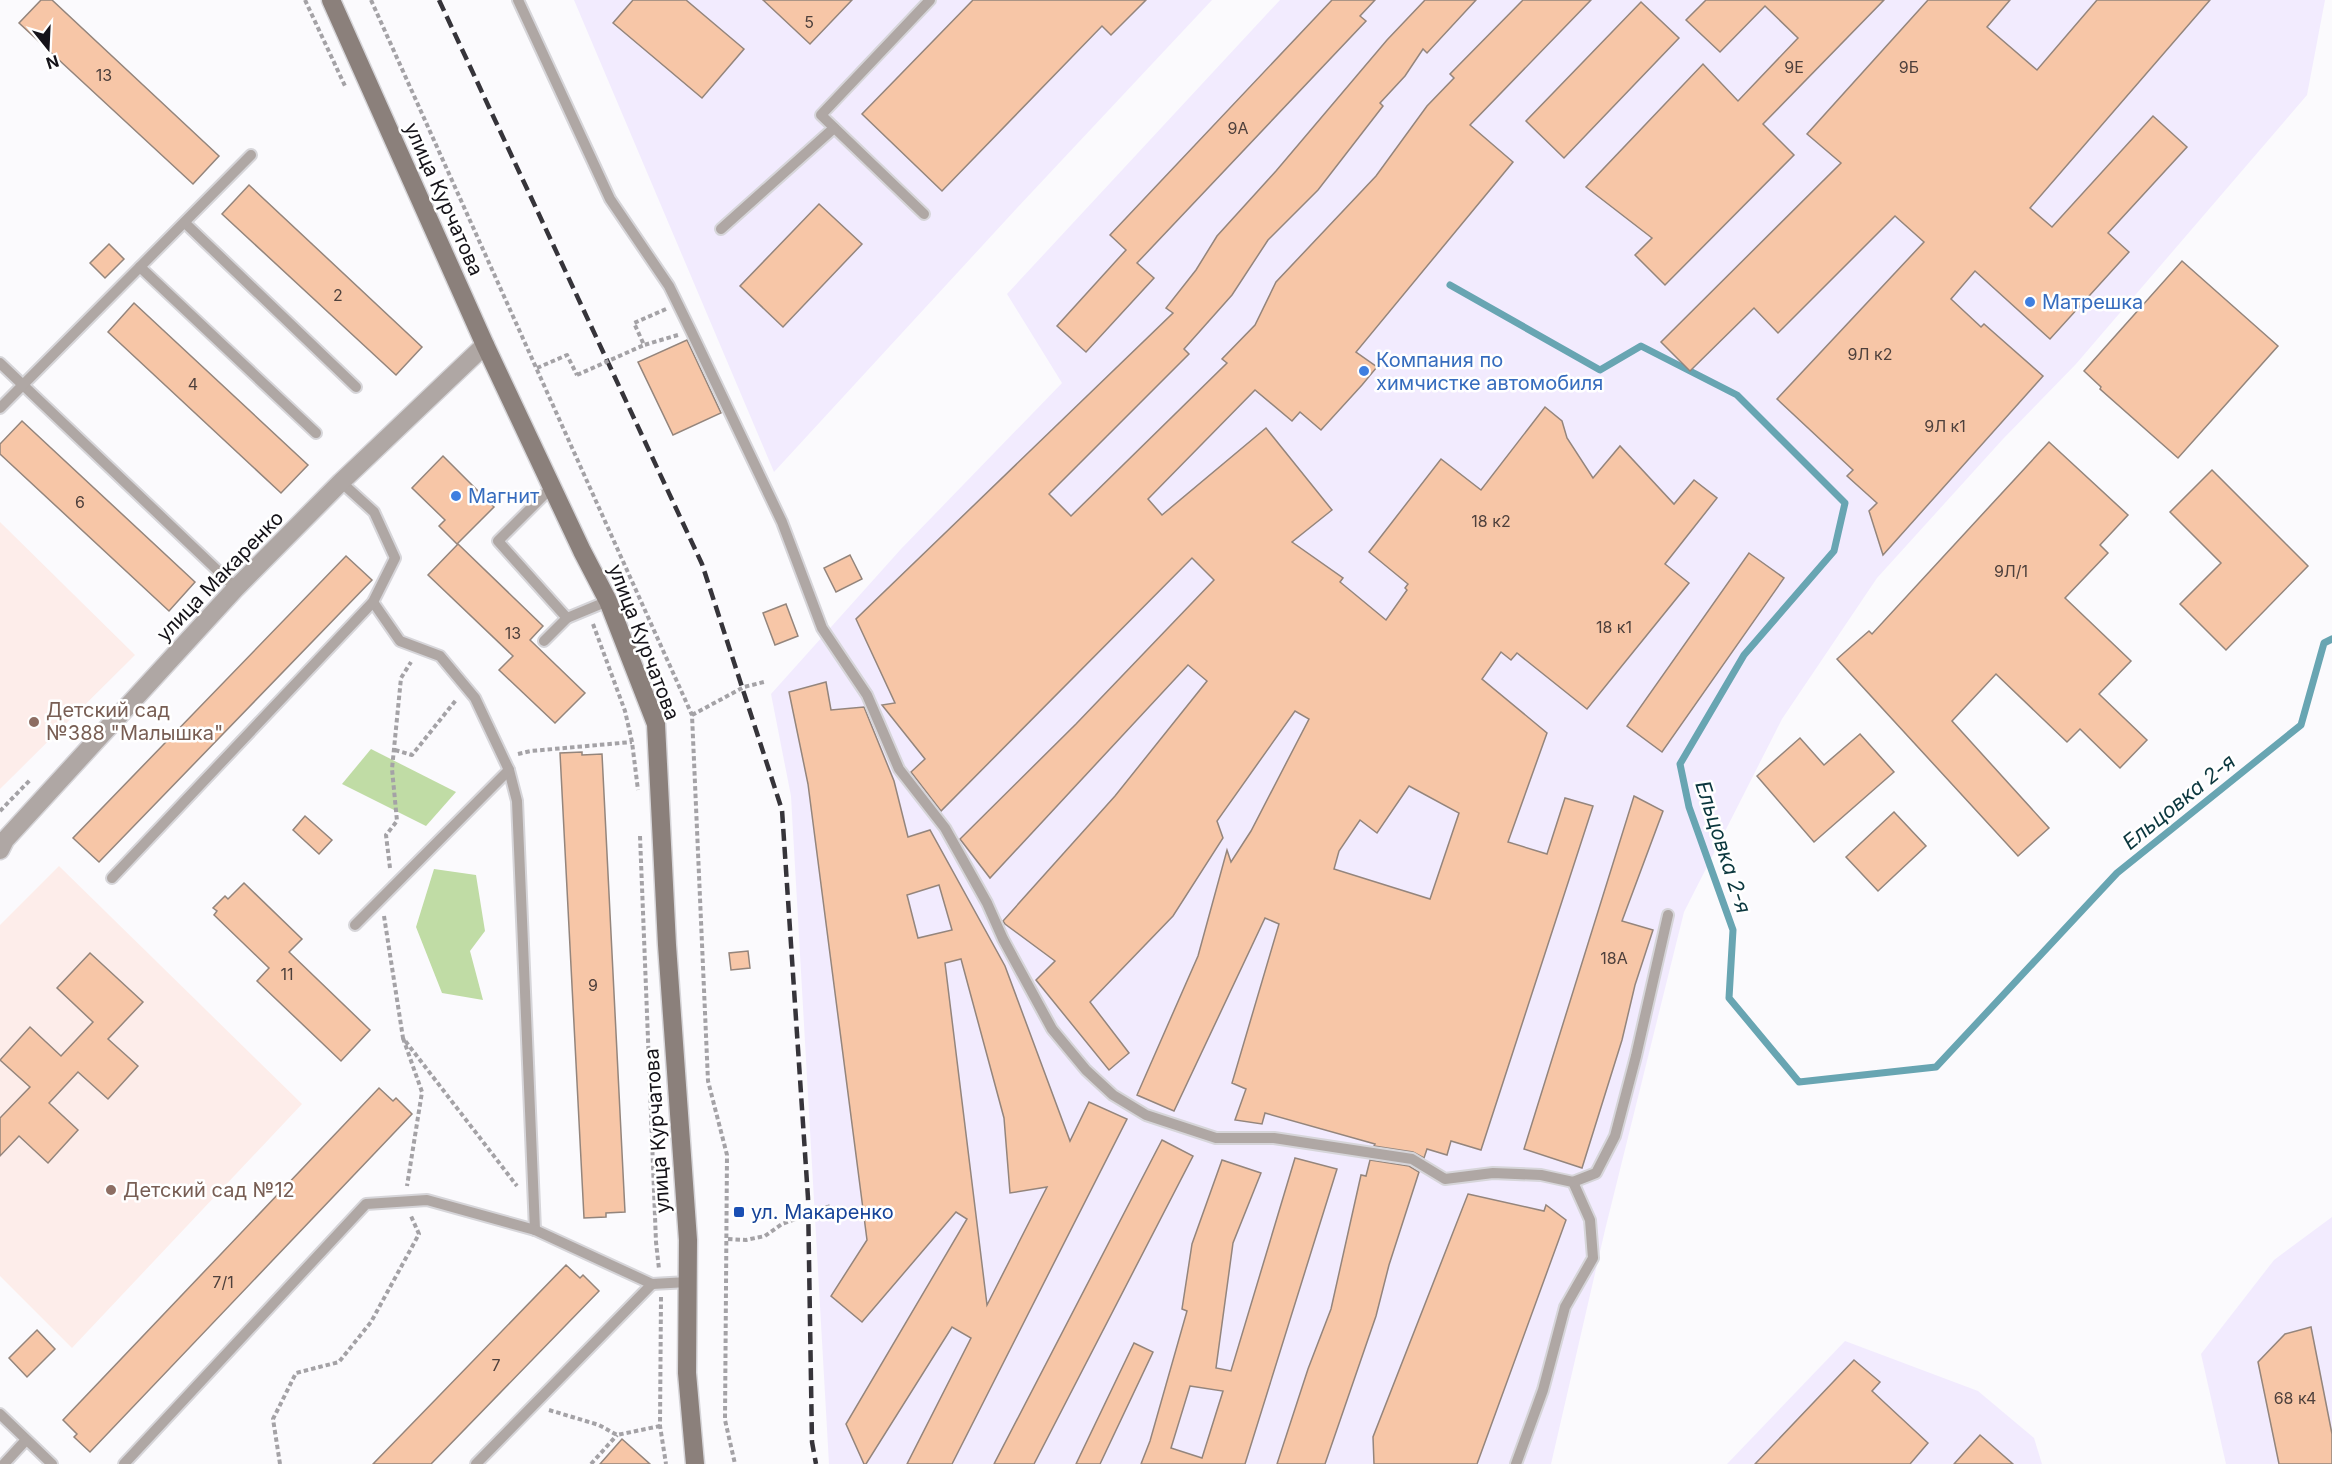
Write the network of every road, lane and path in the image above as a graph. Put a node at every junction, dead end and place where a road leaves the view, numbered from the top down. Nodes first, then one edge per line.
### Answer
1 (331, 0) edge
2 (518, 0) edge
3 (930, 0) edge
4 (834, 128) junction
5 (251, 155) dead end
6 (924, 214) dead end
7 (185, 223) junction
8 (721, 229) dead end
9 (140, 267) junction
10 (678, 304) junction
11 (691, 331) junction
12 (485, 345) junction
13 (644, 345) junction
14 (0, 363) edge
15 (537, 368) dead end
16 (23, 385) junction
17 (356, 387) dead end
18 (0, 408) edge
19 (316, 433) dead end
20 (341, 482) junction
21 (552, 487) junction
22 (236, 588) junction
23 (608, 601) junction
24 (373, 602) junction
25 (567, 618) junction
26 (544, 641) dead end
27 (418, 648) junction
28 (764, 682) dead end
29 (466, 687) junction
30 (692, 715) dead end
31 (632, 742) dead end
32 (394, 750) junction
33 (503, 758) junction
34 (509, 770) junction
35 (0, 850) edge
36 (112, 878) dead end
37 (393, 888) junction
38 (381, 900) junction
39 (1668, 915) dead end
40 (355, 926) dead end
41 (403, 1038) junction
42 (1573, 1182) junction
43 (405, 1201) junction
44 (830, 1206) dead end
45 (534, 1207) junction
46 (535, 1230) junction
47 (656, 1242) dead end
48 (688, 1282) junction
49 (656, 1284) junction
50 (533, 1406) junction
51 (0, 1414) edge
52 (660, 1426) junction
53 (617, 1434) junction
54 (26, 1440) junction
55 (4, 1464) edge
56 (52, 1464) edge
57 (124, 1464) edge
58 (280, 1464) edge
59 (476, 1464) edge
60 (591, 1464) edge
61 (666, 1464) edge
62 (696, 1464) edge
63 (735, 1464) edge
64 (1516, 1464) edge

1 - 12 main road, улица Курчатова
2 - 10 lane
3 - 4 lane
4 - 6 lane
4 - 8 lane
5 - 7 lane
7 - 9 lane
7 - 17 lane
9 - 16 lane
9 - 19 lane
10 - 11 lane
10 - 13 path
11 - 13 path
11 - 42 lane
12 - 20 street, улица Макаренко
12 - 21 main road, улица Курчатова
13 - 15 path, bridge
14 - 16 lane
16 - 18 lane
16 - 22 lane
20 - 22 street, улица Макаренко
20 - 24 lane
21 - 23 main road, улица Курчатова
21 - 25 lane
22 - 35 street, улица Макаренко
23 - 25 lane
23 - 48 main road, улица Курчатова
24 - 27 lane
24 - 36 lane
25 - 26 lane
27 - 29 lane
27 - 32 path
28 - 30 path
29 - 32 path
29 - 33 lane
31 - 33 path
32 - 37 path
33 - 34 lane
34 - 37 lane
34 - 45 lane
37 - 38 lane
38 - 40 lane
38 - 41 path
39 - 42 lane
41 - 43 path
41 - 45 path
42 - 64 lane
43 - 46 lane
43 - 57 lane
43 - 58 path
44 - 63 path
45 - 46 lane
46 - 49 lane
47 - 49 path
48 - 49 lane
48 - 62 main road, улица Курчатова
49 - 50 lane
49 - 52 path
50 - 53 path
50 - 59 lane
51 - 54 lane
52 - 53 path
52 - 61 path
53 - 60 path
54 - 55 lane
54 - 56 lane

